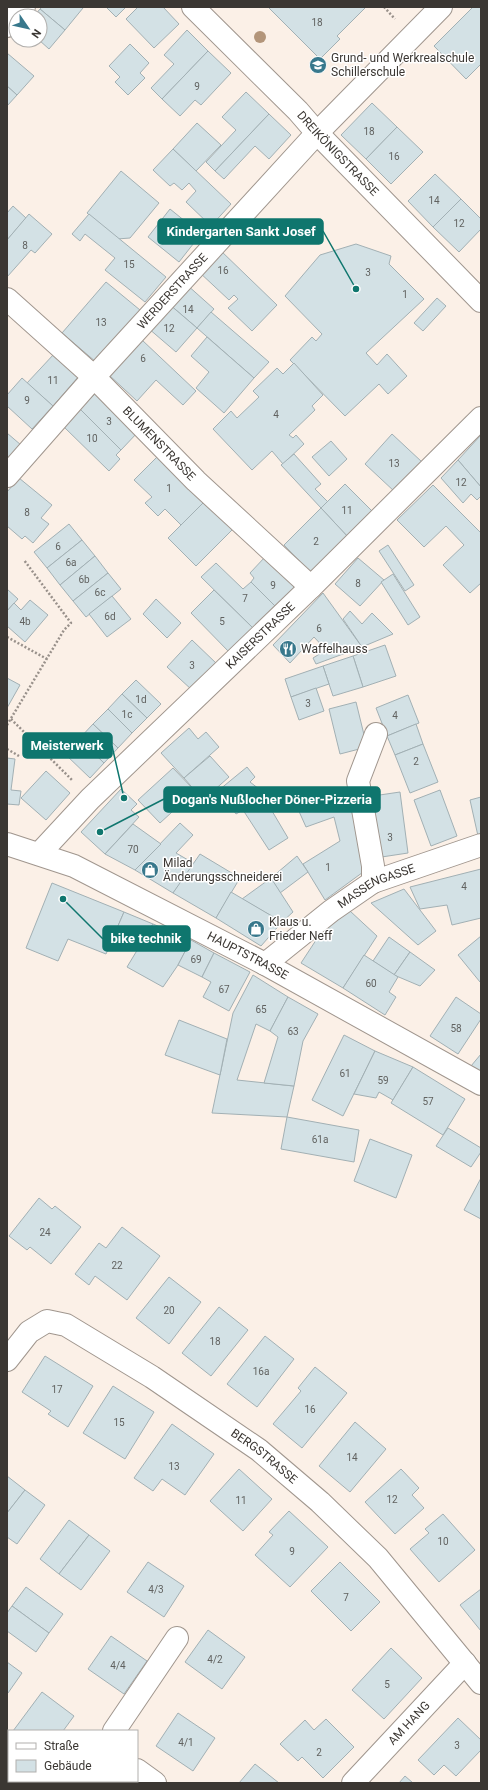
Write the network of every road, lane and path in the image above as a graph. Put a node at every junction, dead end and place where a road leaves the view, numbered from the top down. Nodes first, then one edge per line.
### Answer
1 (24, 7) edge
2 (193, 7) edge
3 (384, 7) edge
4 (441, 7) edge
5 (399, 24) dead end
6 (7, 26) edge
7 (317, 133) junction
8 (7, 299) edge
9 (481, 301) edge
10 (94, 377) junction
11 (481, 418) edge
12 (7, 476) edge
13 (24, 560) dead end
14 (311, 588) junction
15 (7, 637) edge
16 (48, 659) junction
17 (11, 719) junction
18 (7, 725) edge
19 (376, 734) dead end
20 (7, 749) edge
21 (19, 756) dead end
22 (90, 798) junction
23 (7, 844) edge
24 (481, 845) edge
25 (40, 854) junction
26 (373, 882) junction
27 (265, 964) junction
28 (481, 1084) edge
29 (7, 1360) edge
30 (177, 1638) dead end
31 (466, 1663) junction
32 (481, 1683) edge
33 (115, 1730) edge
34 (138, 1771) edge
35 (155, 1783) edge
36 (353, 1783) edge

1 - 6 street
2 - 7 street, DREIKÖNIGSTRASSE
3 - 5 path
4 - 7 street, WERDERSTRASSE
7 - 9 street, DREIKÖNIGSTRASSE
7 - 10 street, WERDERSTRASSE
8 - 10 street, BLUMENSTRASSE
10 - 12 street, WERDERSTRASSE
10 - 14 street, BLUMENSTRASSE
11 - 14 street, KAISERSTRASSE
13 - 16 path
14 - 22 street, KAISERSTRASSE
15 - 16 path
16 - 17 path
17 - 18 path
17 - 22 path
19 - 26 street
20 - 21 path
22 - 25 street, KAISERSTRASSE
23 - 25 street, HAUPTSTRASSE
24 - 26 street, MASSENGASSE
25 - 27 street, HAUPTSTRASSE
26 - 27 street, MASSENGASSE
27 - 28 street, HAUPTSTRASSE
29 - 31 street, BERGSTRASSE
30 - 33 street
31 - 32 street, BERGSTRASSE
31 - 36 street, AM HANG
34 - 35 street

